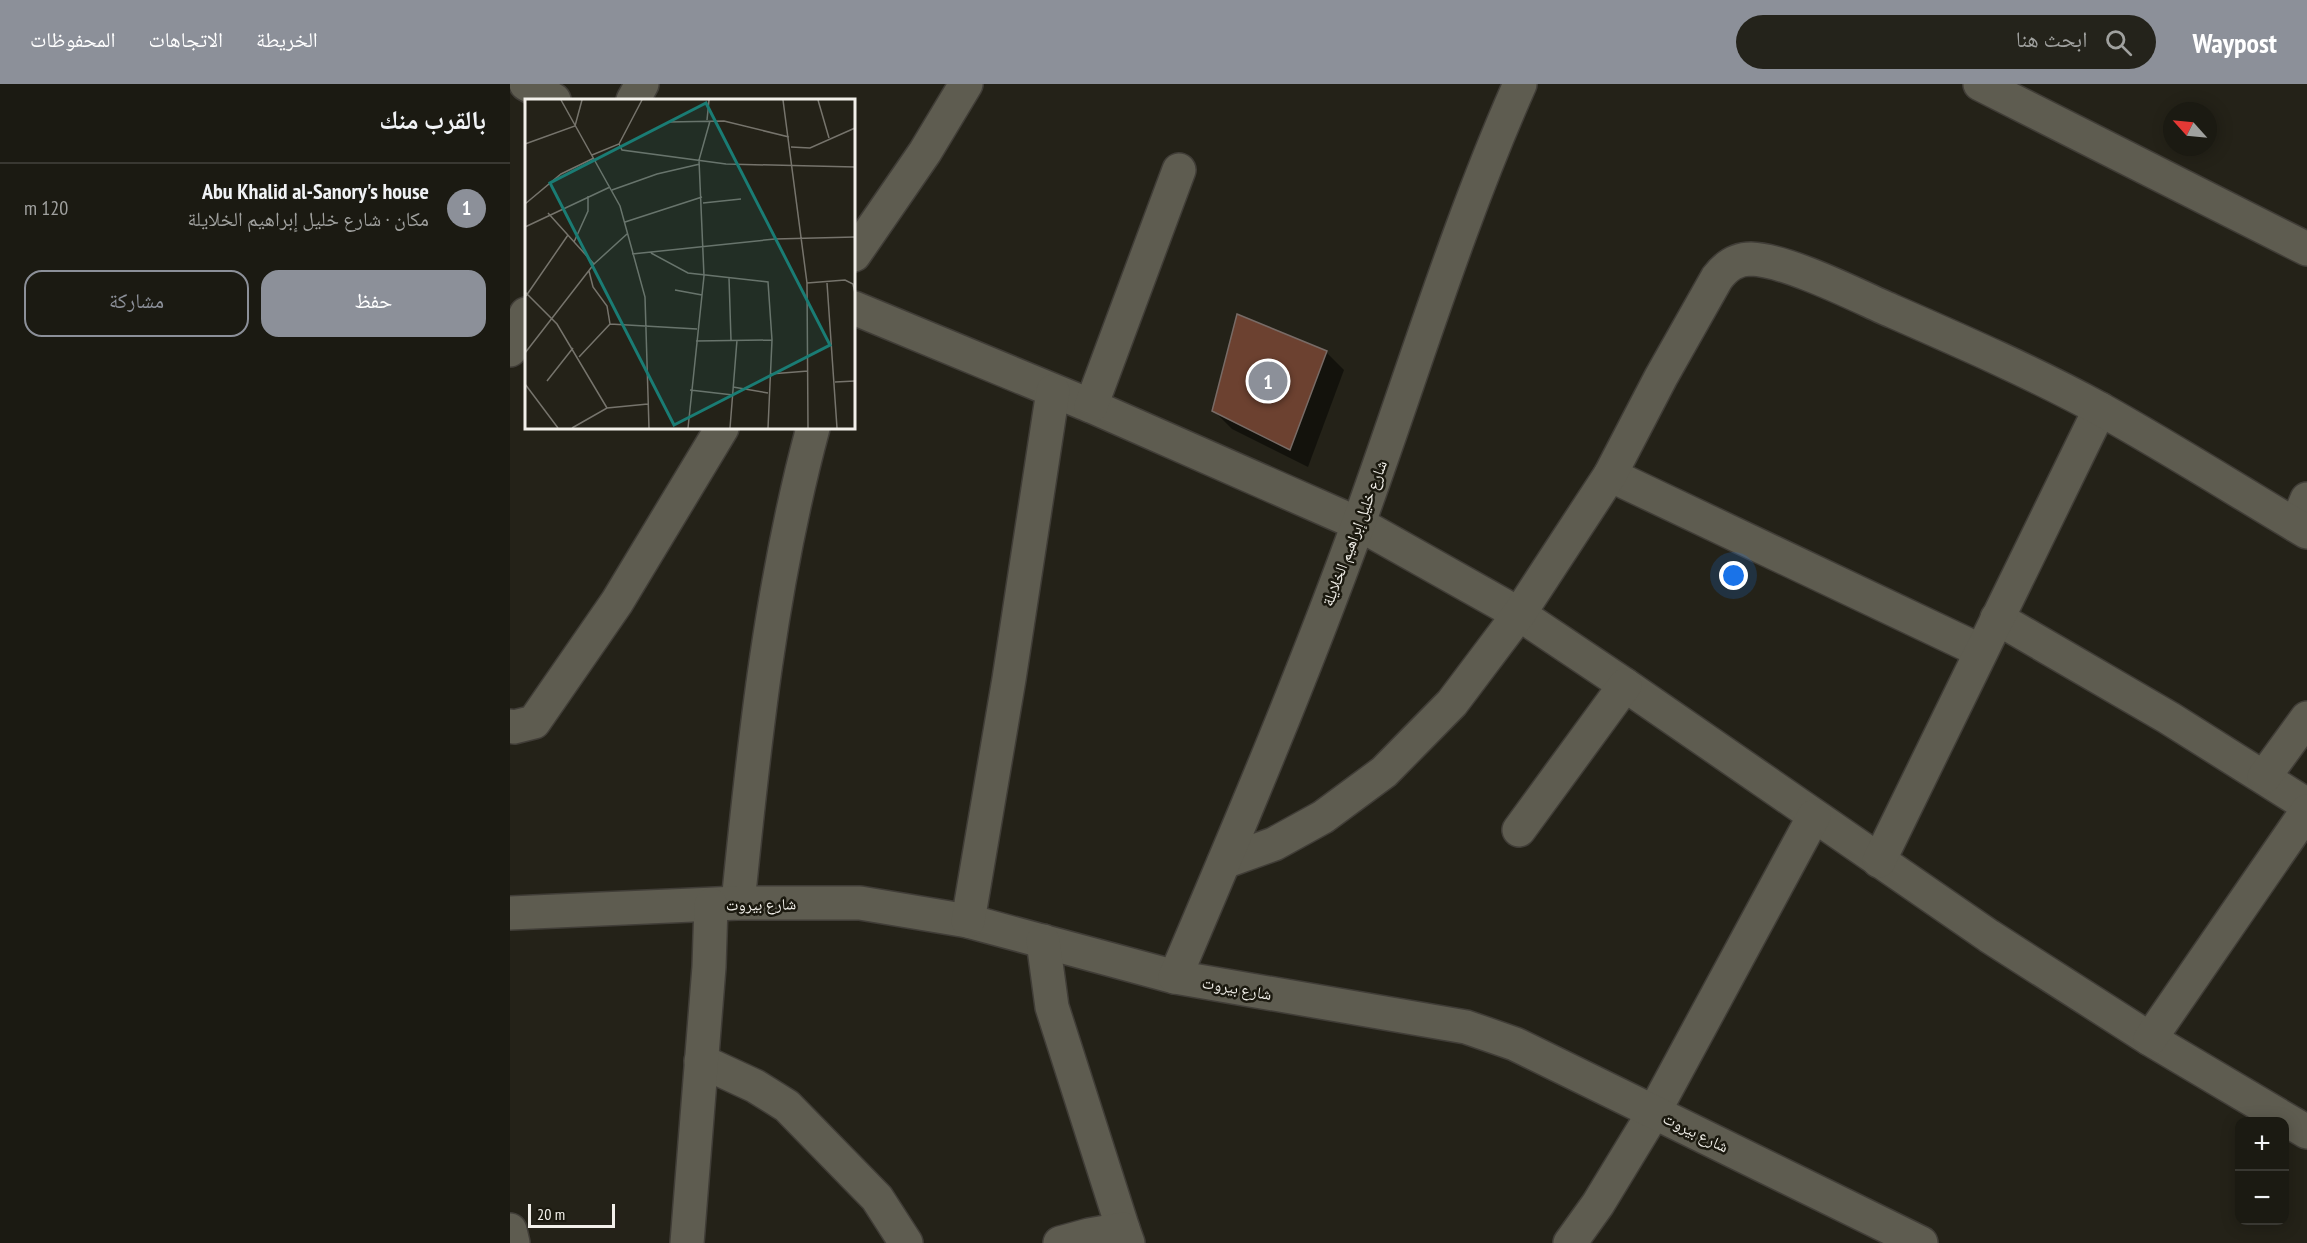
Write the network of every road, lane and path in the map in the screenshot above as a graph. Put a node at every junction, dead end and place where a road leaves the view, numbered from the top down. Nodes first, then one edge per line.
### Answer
1 (526, 84) edge
2 (642, 84) edge
3 (966, 84) edge
4 (1520, 84) edge
5 (1980, 84) edge
6 (552, 99) edge
7 (634, 99) edge
8 (1179, 170) dead end
9 (2307, 249) edge
10 (855, 254) edge
11 (855, 308) edge
12 (525, 316) edge
13 (510, 350) edge
14 (1053, 391) junction
15 (1090, 406) junction
16 (2100, 409) junction
17 (721, 429) edge
18 (813, 429) edge
19 (1610, 475) junction
20 (2303, 519) edge
21 (1359, 524) junction
22 (1519, 614) junction
23 (1997, 618) junction
24 (1981, 651) junction
25 (1626, 685) junction
26 (2307, 718) edge
27 (510, 726) edge
28 (2264, 777) junction
29 (2307, 805) edge
30 (2307, 811) edge
31 (1814, 816) junction
32 (1519, 830) dead end
33 (1879, 861) junction
34 (1224, 862) junction
35 (725, 904) junction
36 (510, 913) edge
37 (968, 921) junction
38 (1043, 941) junction
39 (1175, 977) junction
40 (2150, 1039) junction
41 (701, 1061) junction
42 (1654, 1112) junction
43 (2307, 1132) edge
44 (510, 1230) edge
45 (1126, 1236) edge
46 (513, 1243) edge
47 (687, 1243) edge
48 (906, 1243) edge
49 (1060, 1243) edge
50 (1570, 1243) edge
51 (1921, 1243) edge

1 - 6 street
2 - 7 street
3 - 10 street
4 - 21 street, شارع خليل إبراهيم الخلايلة
5 - 9 street
8 - 15 street
11 - 14 street
12 - 13 street
14 - 15 street
14 - 37 street
15 - 21 street
16 - 19 street
16 - 20 street
16 - 23 street
17 - 27 street
18 - 35 street
19 - 22 street
19 - 24 street
21 - 22 street
21 - 34 street, شارع خليل إبراهيم الخلايلة
22 - 25 street
22 - 34 street
23 - 24 street
23 - 28 street
24 - 33 street
25 - 31 street
25 - 32 street
26 - 28 street
28 - 29 street
30 - 40 street
31 - 33 street
31 - 42 street
33 - 40 street
34 - 39 street, شارع خليل إبراهيم الخلايلة
35 - 36 street, شارع بيروت
35 - 37 street, شارع بيروت
35 - 41 street
37 - 38 street, شارع بيروت
38 - 39 street, شارع بيروت
38 - 45 street
39 - 42 street, شارع بيروت
40 - 43 street
41 - 47 street
41 - 48 street
42 - 50 street
42 - 51 street, شارع بيروت
44 - 46 street
45 - 49 street

